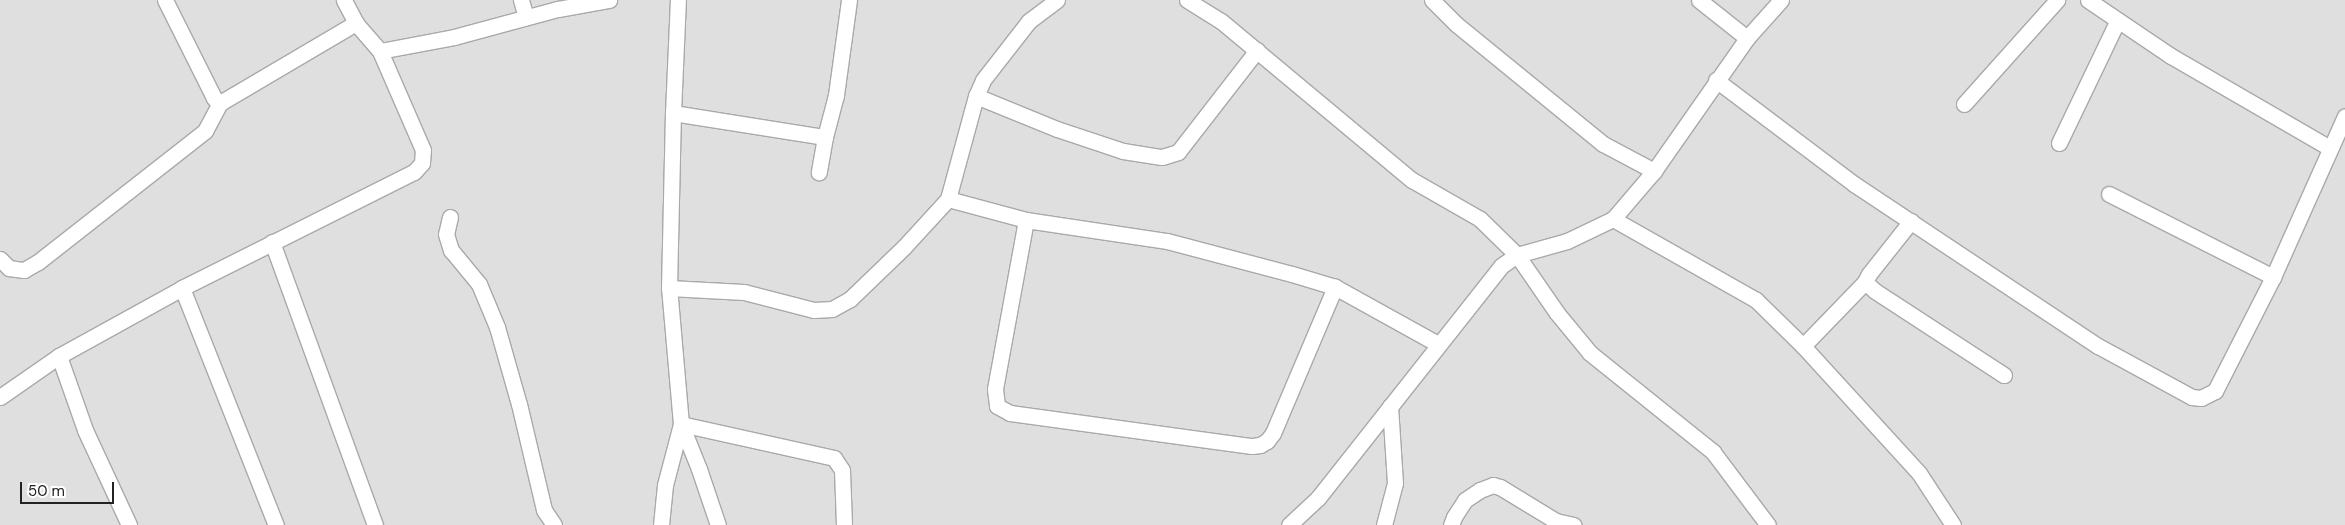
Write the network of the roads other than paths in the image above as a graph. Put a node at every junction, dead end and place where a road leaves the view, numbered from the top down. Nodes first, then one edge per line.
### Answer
1 (166, 0) edge
2 (344, 0) edge
3 (521, 0) edge
4 (609, 0) edge
5 (678, 0) edge
6 (849, 0) edge
7 (1057, 0) edge
8 (1187, 0) edge
9 (1432, 0) edge
10 (1699, 0) edge
11 (1781, 0) edge
12 (2057, 0) edge
13 (2088, 0) edge
14 (526, 17) junction
15 (2118, 20) junction
16 (356, 22) junction
17 (1747, 38) junction
18 (1257, 50) junction
19 (380, 51) junction
20 (1716, 80) junction
21 (976, 96) junction
22 (220, 103) junction
23 (1964, 104) dead end
24 (673, 113) junction
25 (2345, 116) edge
26 (826, 136) junction
27 (2060, 143) dead end
28 (2330, 148) junction
29 (1654, 171) junction
30 (819, 172) dead end
31 (2109, 194) dead end
32 (948, 199) junction
33 (450, 218) dead end
34 (1614, 219) junction
35 (1026, 220) junction
36 (1911, 221) junction
37 (272, 242) junction
38 (1517, 255) junction
39 (0, 259) edge
40 (2273, 277) junction
41 (1865, 282) junction
42 (1335, 287) junction
43 (182, 288) junction
44 (669, 288) junction
45 (1438, 344) junction
46 (1803, 346) junction
47 (59, 356) junction
48 (2004, 375) dead end
49 (0, 397) edge
50 (1390, 406) junction
51 (681, 424) junction
52 (128, 525) edge
53 (276, 525) edge
54 (375, 525) edge
55 (554, 525) edge
56 (661, 525) edge
57 (718, 525) edge
58 (844, 525) edge
59 (1289, 525) edge
60 (1384, 525) edge
61 (1451, 525) edge
62 (1574, 525) edge
63 (1768, 525) edge
64 (1953, 525) edge

1 - 22 street
2 - 16 street
3 - 14 street
4 - 14 street
5 - 24 street
6 - 26 street
7 - 21 street
8 - 18 street
9 - 29 street
10 - 17 street
11 - 17 street
12 - 23 street
13 - 15 street
14 - 19 street
15 - 27 street
15 - 28 street
16 - 19 street
16 - 22 street
17 - 20 street
18 - 21 street
18 - 38 street
19 - 37 street
20 - 29 street
20 - 36 street
21 - 32 street
22 - 39 street
24 - 26 street
24 - 44 street
25 - 28 street
26 - 30 street
28 - 40 street
29 - 34 street
31 - 40 street
32 - 35 street
32 - 44 street
33 - 55 street
34 - 38 street
34 - 46 street
35 - 42 street
35 - 42 street
36 - 40 street
36 - 41 street
37 - 43 street
37 - 54 street
38 - 45 street
38 - 63 street
41 - 46 street
41 - 48 street
42 - 45 street
43 - 47 street
43 - 53 street
44 - 51 street
45 - 50 street
46 - 64 street
47 - 49 street
47 - 52 street
50 - 59 street
50 - 60 street
51 - 56 street
51 - 57 street
51 - 58 street
61 - 62 street

